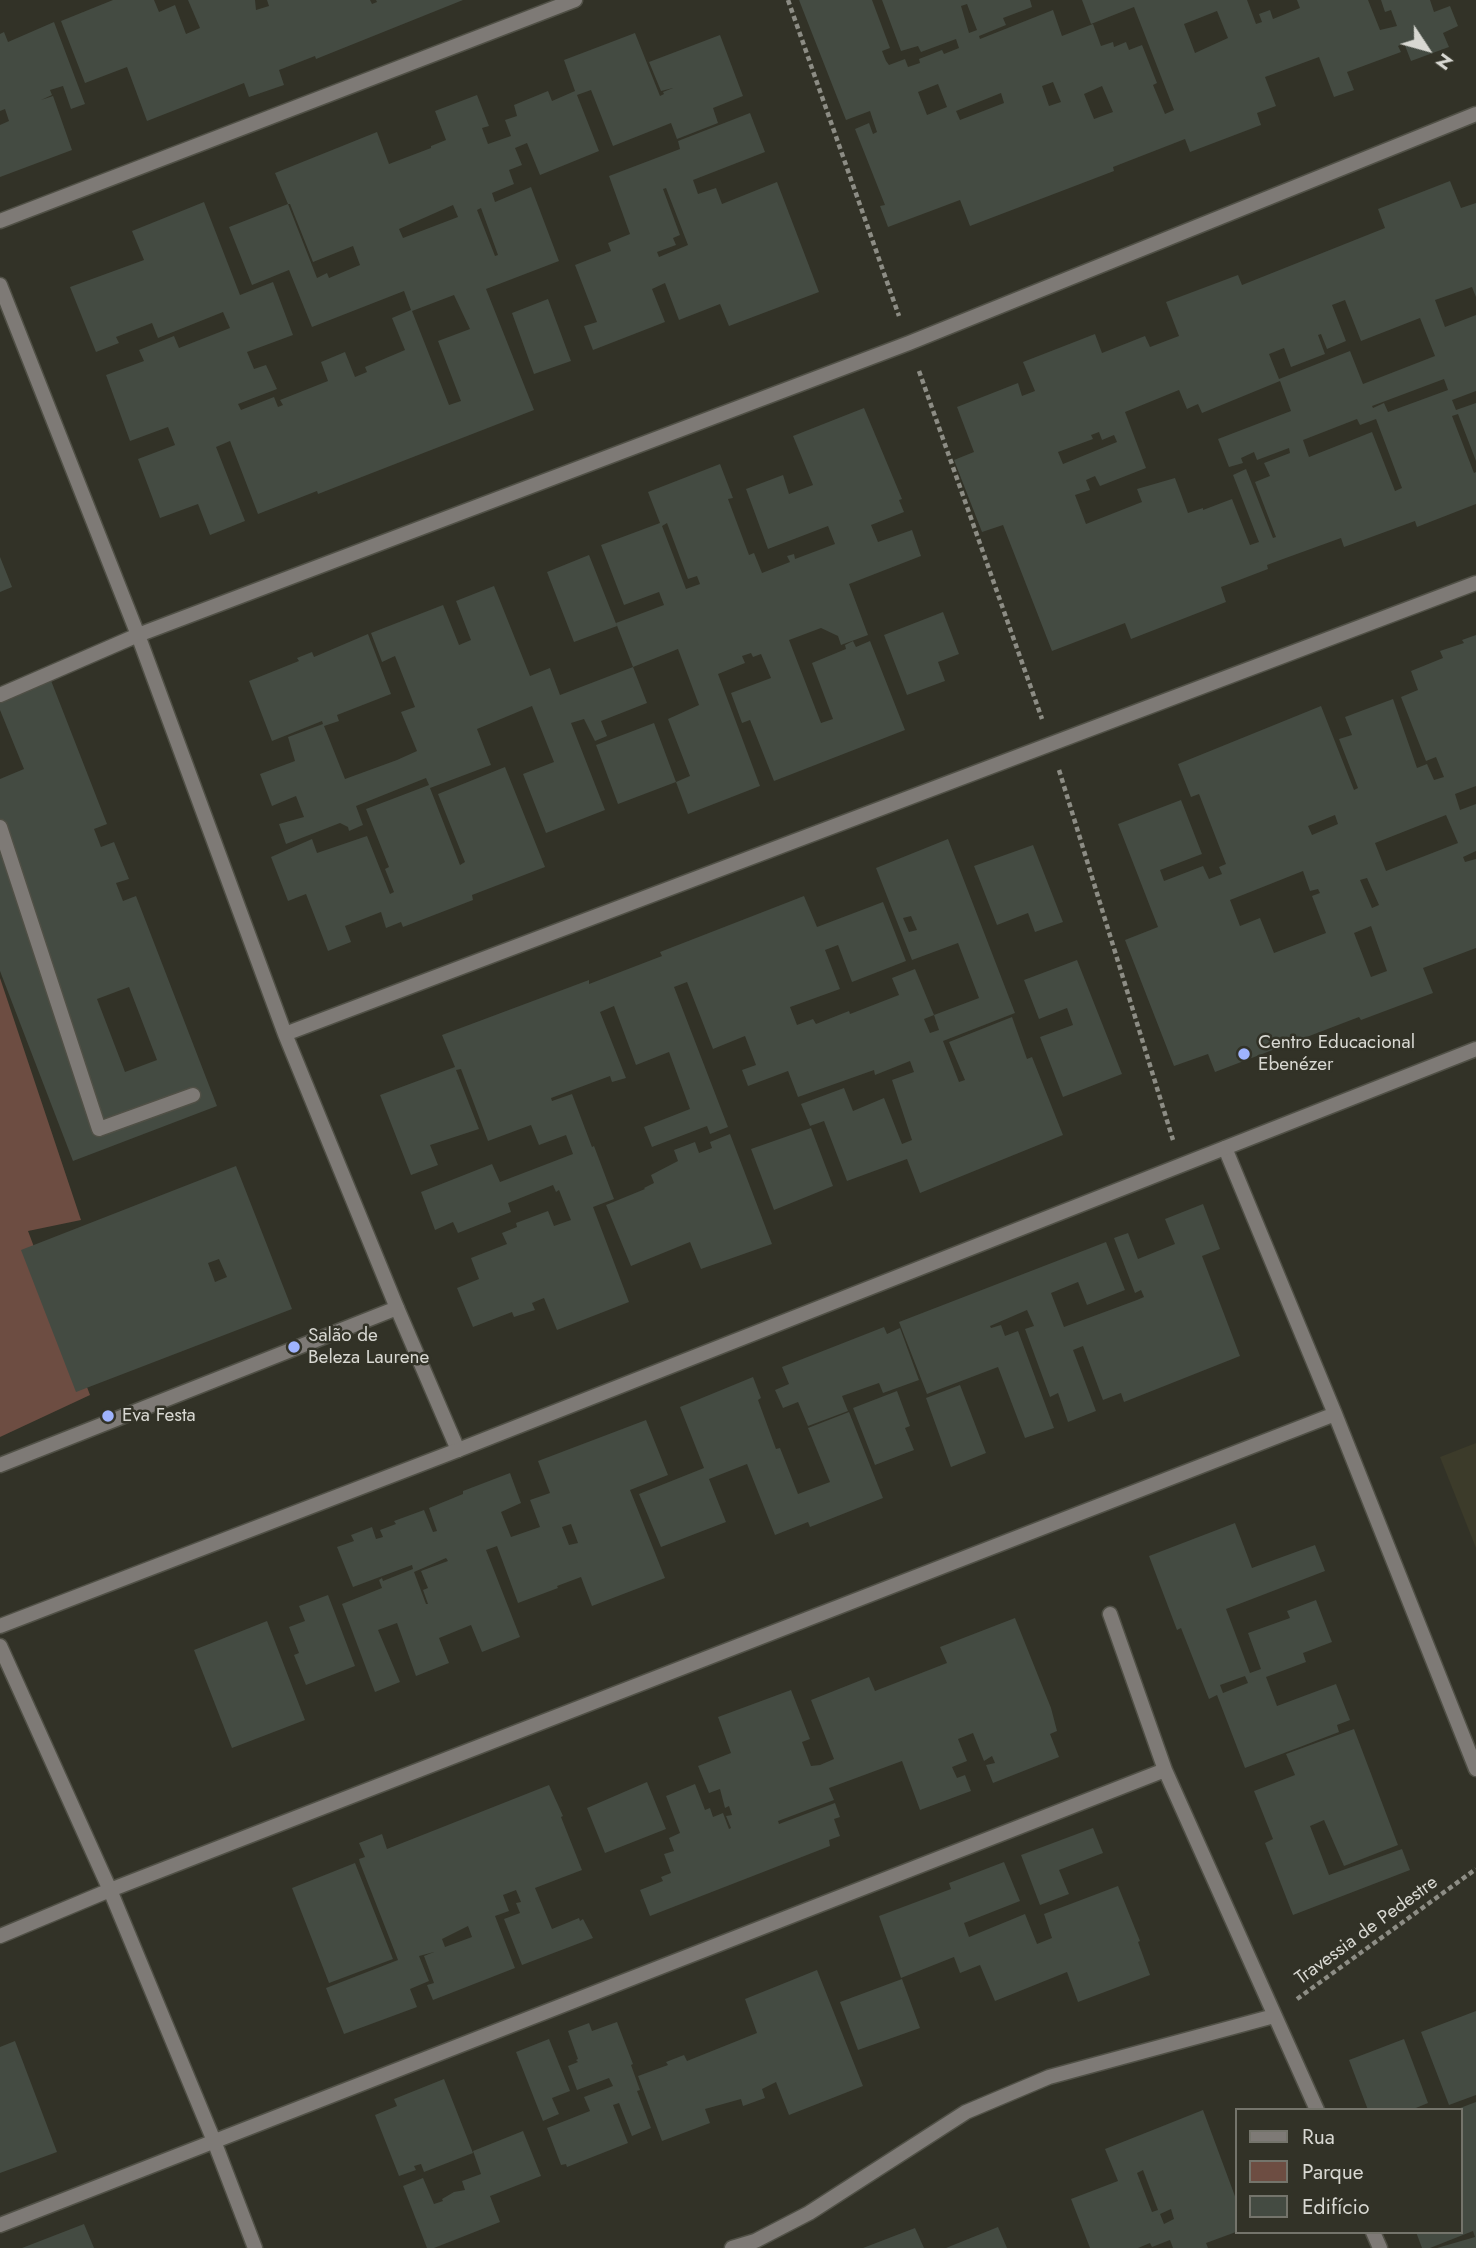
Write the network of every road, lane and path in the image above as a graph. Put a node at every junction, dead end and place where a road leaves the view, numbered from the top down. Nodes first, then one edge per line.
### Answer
1 (575, 0) edge
2 (788, 0) edge
3 (1476, 114) edge
4 (0, 222) edge
5 (0, 285) edge
6 (909, 343) junction
7 (1476, 583) edge
8 (138, 635) junction
9 (0, 695) edge
10 (1051, 745) junction
11 (0, 827) edge
12 (285, 1034) junction
13 (1476, 1049) edge
14 (193, 1095) dead end
15 (1225, 1148) junction
16 (1181, 1166) junction
17 (397, 1308) junction
18 (1335, 1413) junction
19 (458, 1450) junction
20 (0, 1465) edge
21 (1110, 1614) dead end
22 (0, 1626) edge
23 (0, 1646) edge
24 (1476, 1769) edge
25 (1165, 1770) junction
26 (1476, 1869) edge
27 (110, 1890) junction
28 (0, 1936) edge
29 (1274, 2016) junction
30 (1316, 2108) edge
31 (214, 2141) junction
32 (0, 2225) edge
33 (255, 2248) edge
34 (732, 2248) edge

1 - 4 street
2 - 6 path
3 - 6 street
5 - 8 street
6 - 8 street
6 - 10 path
7 - 10 street
8 - 9 street
8 - 12 street
10 - 12 street
10 - 16 path
11 - 14 street
12 - 17 street
13 - 15 street
15 - 16 street
15 - 18 street
16 - 19 street
17 - 19 street
17 - 20 street
18 - 24 street
18 - 27 street
19 - 22 street
21 - 25 street
23 - 27 street
25 - 29 street
25 - 31 street
26 - 29 path, Travessia de Pedestre
27 - 28 street
27 - 31 street
29 - 30 street
29 - 34 street
31 - 32 street
31 - 33 street

